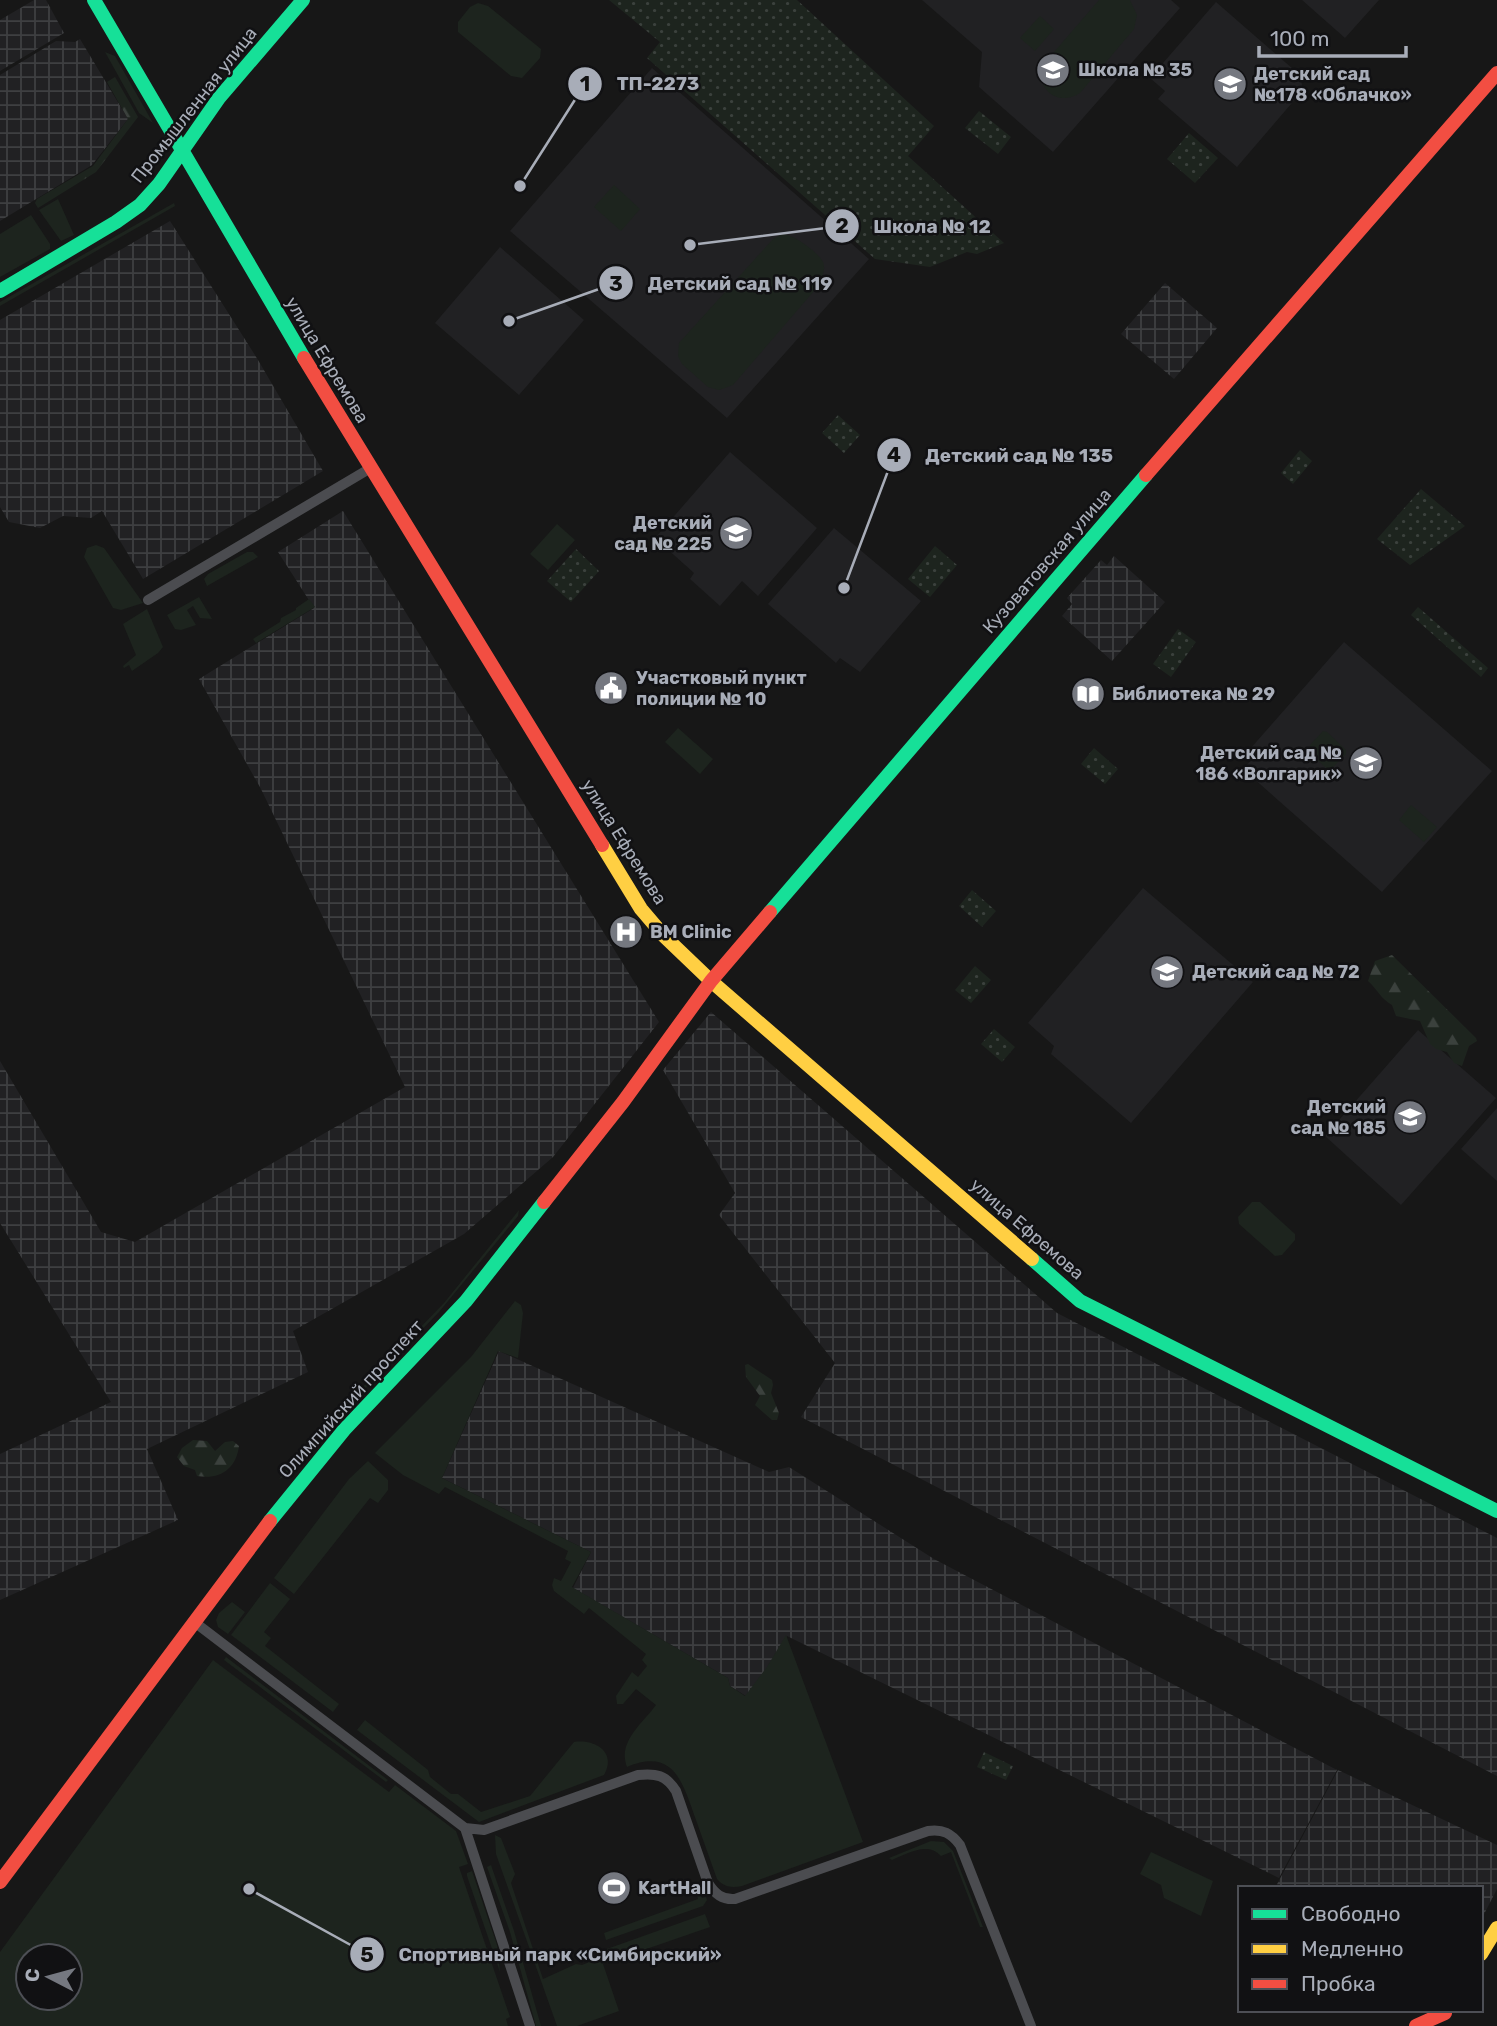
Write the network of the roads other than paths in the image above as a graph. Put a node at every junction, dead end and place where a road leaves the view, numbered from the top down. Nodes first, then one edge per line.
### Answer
1 (93, 0) edge
2 (303, 0) edge
3 (1497, 73) edge
4 (181, 152) junction
5 (0, 291) edge
6 (369, 468) junction
7 (148, 600) dead end
8 (711, 981) junction
9 (1497, 1511) edge
10 (193, 1621) junction
11 (465, 1828) junction
12 (0, 1882) edge
13 (1497, 1928) edge
14 (1483, 1951) edge
15 (1444, 2012) edge
16 (530, 2026) edge
17 (1031, 2026) edge
18 (1416, 2026) edge

1 - 4 street, улица Ефремова
2 - 4 street, Промышленная улица
3 - 8 street, Кузоватовская улица
4 - 5 street, Промышленная улица
4 - 6 street, улица Ефремова
6 - 7 street
6 - 8 street, улица Ефремова
8 - 9 street, улица Ефремова
8 - 10 street, Олимпийский проспект
10 - 11 street
10 - 12 street, Олимпийский проспект
11 - 16 street
11 - 17 street
13 - 14 street
15 - 18 street

